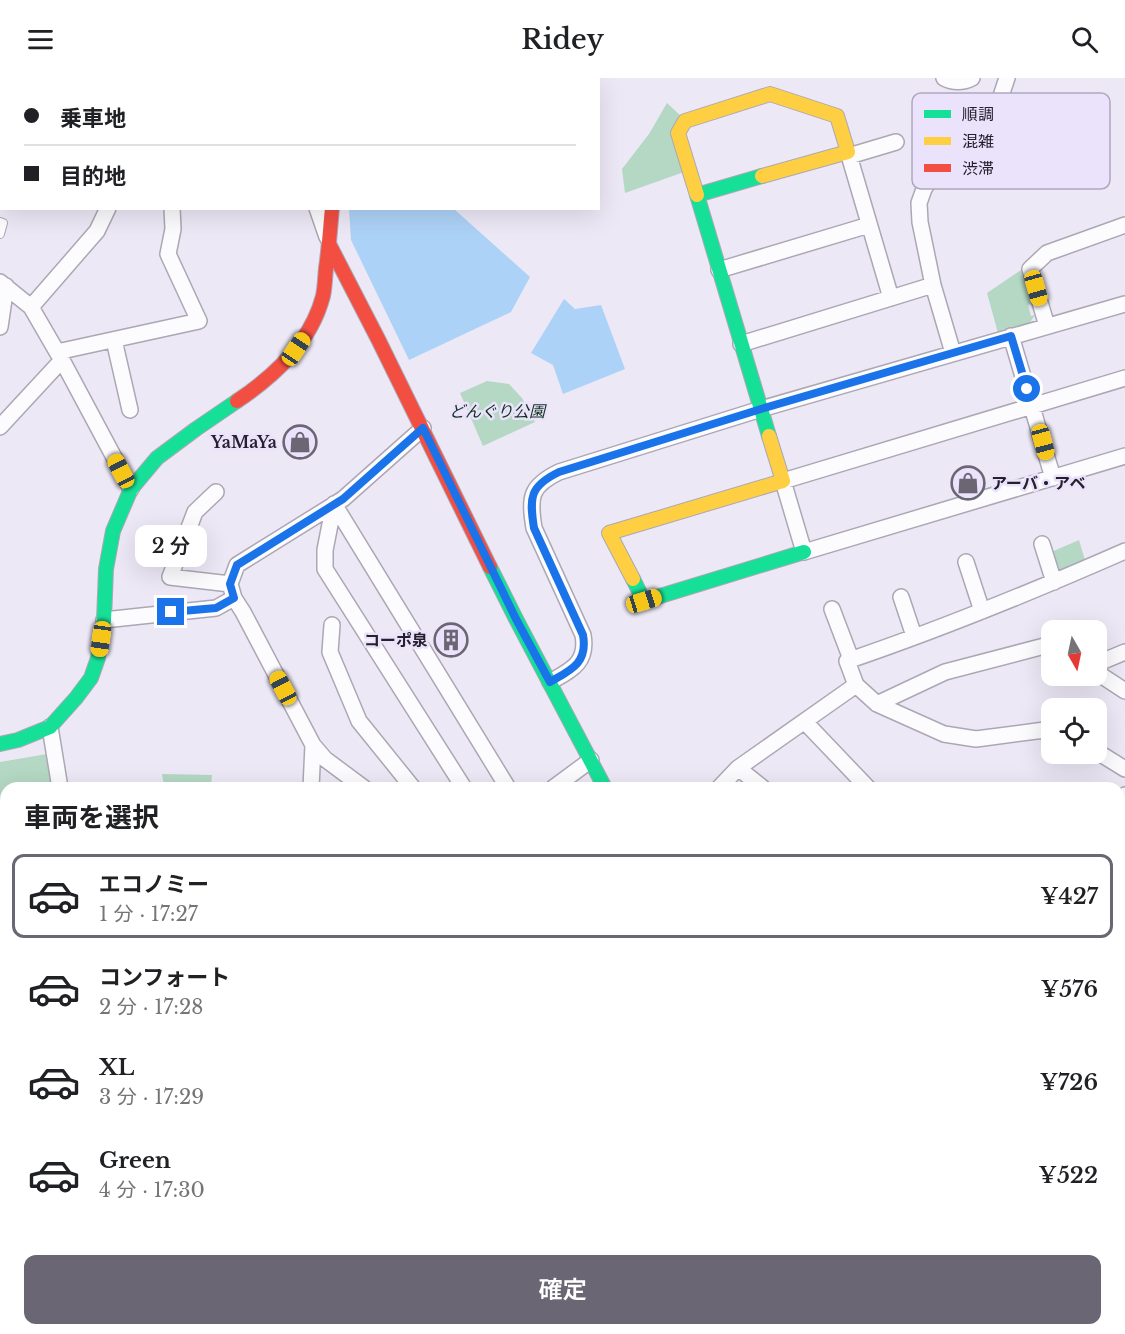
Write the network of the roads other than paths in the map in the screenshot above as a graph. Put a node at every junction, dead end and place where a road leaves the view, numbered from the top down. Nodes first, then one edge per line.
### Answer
1 (944, 78) edge
2 (972, 78) edge
3 (1007, 78) edge
4 (1002, 93) edge
5 (896, 142) dead end
6 (848, 154) junction
7 (924, 189) edge
8 (697, 195) junction
9 (107, 210) edge
10 (172, 210) edge
11 (318, 210) edge
12 (332, 210) edge
13 (0, 222) edge
14 (869, 225) junction
15 (1125, 225) edge
16 (0, 234) edge
17 (329, 244) junction
18 (719, 270) junction
19 (3, 284) edge
20 (933, 285) junction
21 (891, 298) junction
22 (1125, 304) edge
23 (31, 307) junction
24 (1047, 326) junction
25 (0, 327) edge
26 (1011, 336) junction
27 (114, 340) junction
28 (741, 344) junction
29 (953, 353) junction
30 (60, 356) junction
31 (1125, 378) edge
32 (1033, 406) junction
33 (761, 409) junction
34 (130, 410) dead end
35 (0, 427) edge
36 (423, 428) junction
37 (1125, 456) edge
38 (1053, 478) junction
39 (783, 481) junction
40 (131, 489) junction
41 (216, 492) dead end
42 (334, 504) junction
43 (1042, 544) dead end
44 (1125, 551) edge
45 (804, 552) junction
46 (966, 562) dead end
47 (1054, 582) junction
48 (232, 591) junction
49 (902, 597) dead end
50 (832, 609) dead end
51 (982, 611) junction
52 (104, 620) junction
53 (332, 625) dead end
54 (914, 636) junction
55 (1041, 647) edge
56 (1125, 652) edge
57 (851, 659) junction
58 (1107, 659) edge
59 (1107, 680) edge
60 (550, 682) junction
61 (856, 685) junction
62 (1125, 692) edge
63 (877, 704) junction
64 (805, 722) junction
65 (50, 727) junction
66 (1041, 730) edge
67 (0, 744) edge
68 (313, 745) junction
69 (1107, 758) edge
70 (591, 760) junction
71 (738, 768) junction
72 (1125, 769) edge
73 (59, 782) edge
74 (311, 782) edge
75 (357, 782) edge
76 (408, 782) edge
77 (460, 782) edge
78 (504, 782) edge
79 (561, 782) edge
80 (602, 782) edge
81 (725, 782) edge
82 (756, 782) edge
83 (862, 782) edge

1 - 2 street
3 - 4 street
5 - 6 street
6 - 8 street
6 - 8 street
6 - 14 street
7 - 20 street
8 - 18 street
9 - 23 street
10 - 27 street
11 - 17 street
12 - 17 street
13 - 16 lane
14 - 18 street
14 - 21 street
15 - 24 street
17 - 36 street
17 - 40 street
18 - 28 street
19 - 23 street
19 - 25 street
20 - 21 street
20 - 29 street
21 - 28 street
22 - 24 street
23 - 30 street
24 - 26 street
26 - 29 street
26 - 32 street
27 - 30 street
27 - 34 street
28 - 33 street
29 - 33 street
30 - 35 street
30 - 40 street
31 - 32 street
32 - 38 street
32 - 39 street
33 - 39 street
33 - 60 street
36 - 42 street
36 - 60 street
37 - 38 street
38 - 45 street
39 - 45 street
39 - 45 street
40 - 52 street
41 - 48 street
42 - 48 street
42 - 77 street
42 - 78 street
43 - 47 street
44 - 47 street
46 - 51 street
47 - 51 street
48 - 52 street
48 - 68 street
49 - 54 street
50 - 57 street
51 - 54 street
52 - 65 street
53 - 76 street
54 - 57 street
55 - 63 street
56 - 58 street
57 - 61 street
59 - 62 street
60 - 70 street
61 - 63 street
61 - 64 street
63 - 66 street
64 - 71 street
64 - 83 street
65 - 67 street
65 - 73 street
68 - 74 street
68 - 75 street
69 - 72 street
70 - 79 street
70 - 80 street
71 - 81 street
71 - 82 street

